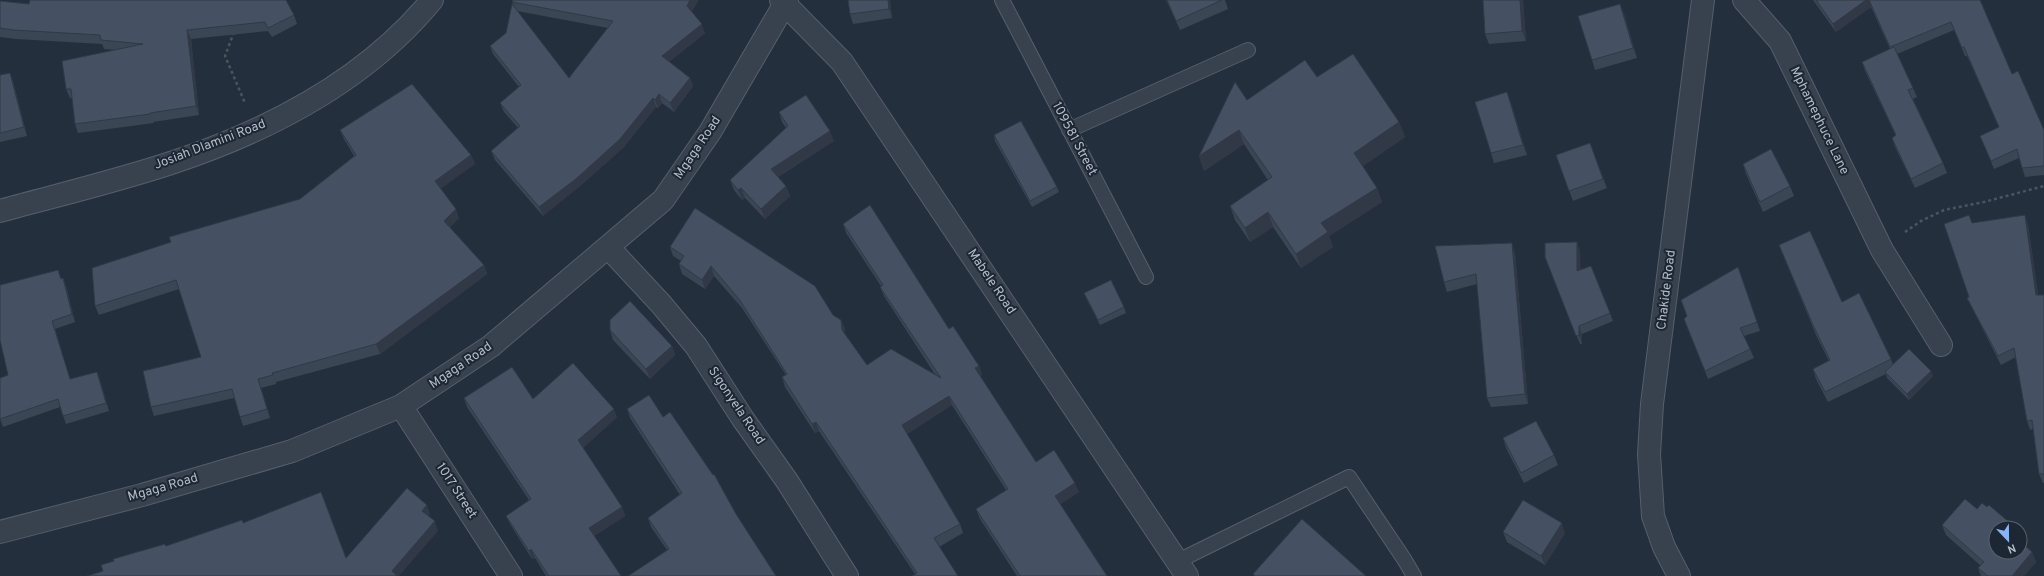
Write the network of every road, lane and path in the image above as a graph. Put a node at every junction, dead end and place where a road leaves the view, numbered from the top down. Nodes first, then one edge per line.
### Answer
1 (432, 0) edge
2 (1002, 0) edge
3 (1703, 0) edge
4 (1744, 0) edge
5 (784, 1) edge
6 (235, 28) edge
7 (1248, 50) dead end
8 (256, 129) junction
9 (1069, 130) junction
10 (2044, 186) edge
11 (0, 211) edge
12 (608, 247) junction
13 (1882, 250) junction
14 (1146, 277) dead end
15 (1941, 345) dead end
16 (401, 406) junction
17 (0, 532) edge
18 (1182, 568) edge
19 (511, 576) edge
20 (847, 576) edge
21 (1414, 576) edge
22 (1679, 576) edge

1 - 8 street, Josiah Dlamini Road
2 - 9 lane, 109581 Street
3 - 22 street, Chakide Road
4 - 13 street, Mphamephuce Lane
5 - 12 street, Mgaga Road
5 - 18 street, Mabele Road
6 - 8 path
7 - 9 lane
8 - 11 street, Josiah Dlamini Road
9 - 14 lane, 109581 Street
10 - 13 path
12 - 16 street, Mgaga Road
12 - 20 street, Sigonyela Road
13 - 15 street, Mphamephuce Lane
16 - 17 street, Mgaga Road
16 - 19 street, 1017 Street
18 - 21 lane

